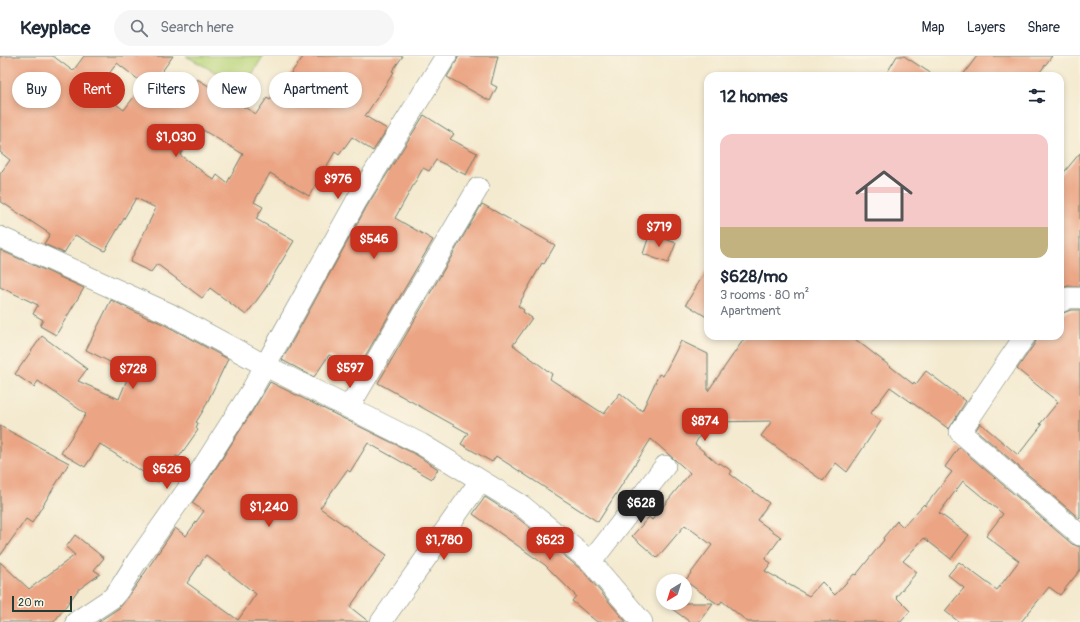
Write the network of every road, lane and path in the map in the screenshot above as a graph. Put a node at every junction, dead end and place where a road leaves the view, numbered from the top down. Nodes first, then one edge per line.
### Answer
1 (446, 56) edge
2 (478, 188) dead end
3 (0, 237) edge
4 (1080, 298) edge
5 (1064, 300) edge
6 (1022, 340) edge
7 (266, 366) junction
8 (349, 407) junction
9 (664, 466) dead end
10 (480, 480) junction
11 (1080, 535) edge
12 (591, 562) junction
13 (76, 622) edge
14 (381, 622) edge
15 (642, 622) edge

1 - 7 street
2 - 8 street
3 - 7 street
4 - 5 street
6 - 11 street
7 - 8 street
7 - 13 street
8 - 10 street
9 - 12 street
10 - 12 street
10 - 14 street
12 - 15 street

